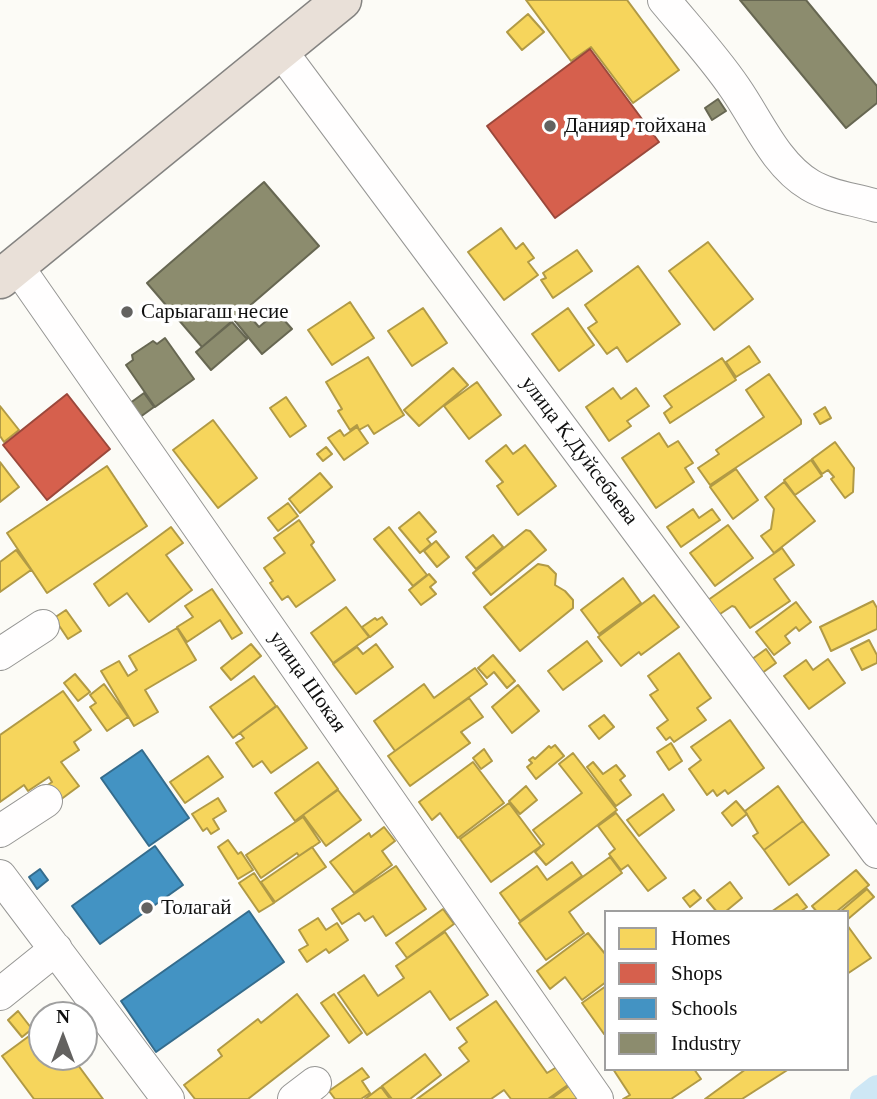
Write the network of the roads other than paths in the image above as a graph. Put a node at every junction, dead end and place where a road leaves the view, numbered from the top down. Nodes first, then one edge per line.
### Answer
1 (342, 0) edge
2 (664, 0) edge
3 (281, 51) junction
4 (877, 206) edge
5 (8, 273) edge
6 (43, 626) dead end
7 (0, 654) edge
8 (46, 801) dead end
9 (0, 831) edge
10 (877, 852) edge
11 (0, 876) edge
12 (56, 949) junction
13 (0, 993) edge
14 (168, 1099) edge
15 (597, 1099) edge

1 - 3 highway
2 - 4 street
3 - 5 highway
3 - 10 street, улица К.Дуйсебаева
5 - 15 street, улица Шокая
6 - 7 street
8 - 9 street
11 - 12 street
12 - 13 street
12 - 14 street

